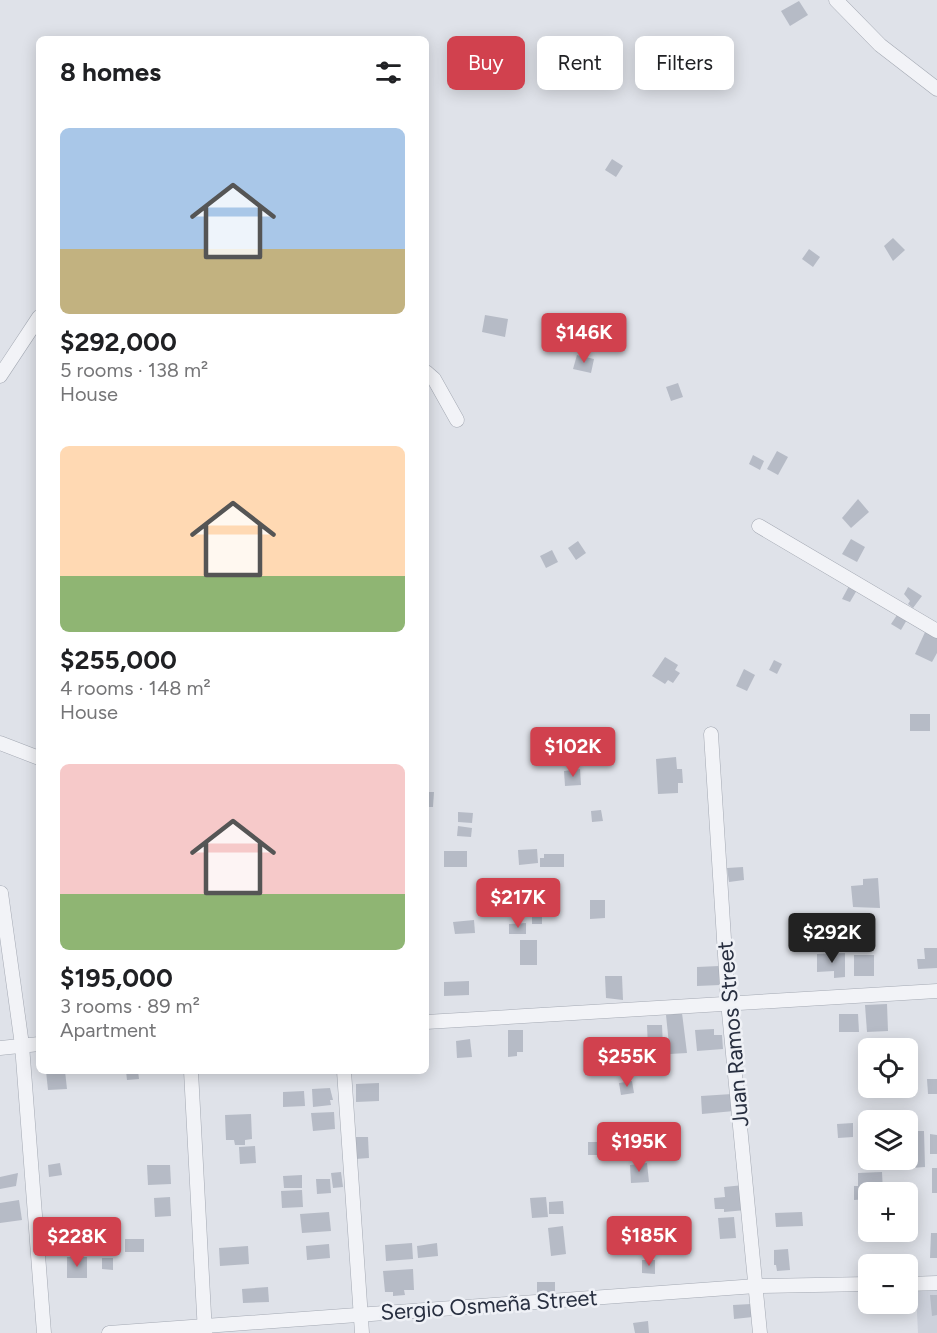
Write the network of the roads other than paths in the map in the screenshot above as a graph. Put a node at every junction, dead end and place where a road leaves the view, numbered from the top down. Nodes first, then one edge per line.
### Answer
1 (836, 0) edge
2 (937, 89) edge
3 (36, 322) edge
4 (429, 375) edge
5 (0, 376) edge
6 (457, 420) dead end
7 (759, 526) dead end
8 (937, 631) edge
9 (711, 734) dead end
10 (0, 742) edge
11 (36, 757) edge
12 (1, 892) edge
13 (937, 991) edge
14 (728, 1002) junction
15 (429, 1022) edge
16 (36, 1044) edge
17 (22, 1045) junction
18 (0, 1048) edge
19 (191, 1074) edge
20 (344, 1074) edge
21 (937, 1283) edge
22 (858, 1284) edge
23 (918, 1284) edge
24 (756, 1286) junction
25 (361, 1314) junction
26 (205, 1329) edge
27 (45, 1333) edge
28 (109, 1333) edge
29 (362, 1333) edge
30 (760, 1333) edge

1 - 2 street
3 - 5 street
4 - 6 street
7 - 8 street
9 - 14 street, Juan Ramos Street
10 - 11 street
12 - 17 street
13 - 14 street
14 - 15 street
14 - 24 street, Juan Ramos Street
16 - 17 street
17 - 18 street
17 - 27 street
19 - 26 street
20 - 25 street
21 - 23 street
22 - 24 street, Sergio Osmeña Street
24 - 25 street, Sergio Osmeña Street
24 - 30 street, Juan Ramos Street
25 - 26 street, Sergio Osmeña Street
25 - 29 street
26 - 28 street, Sergio Osmeña Street

